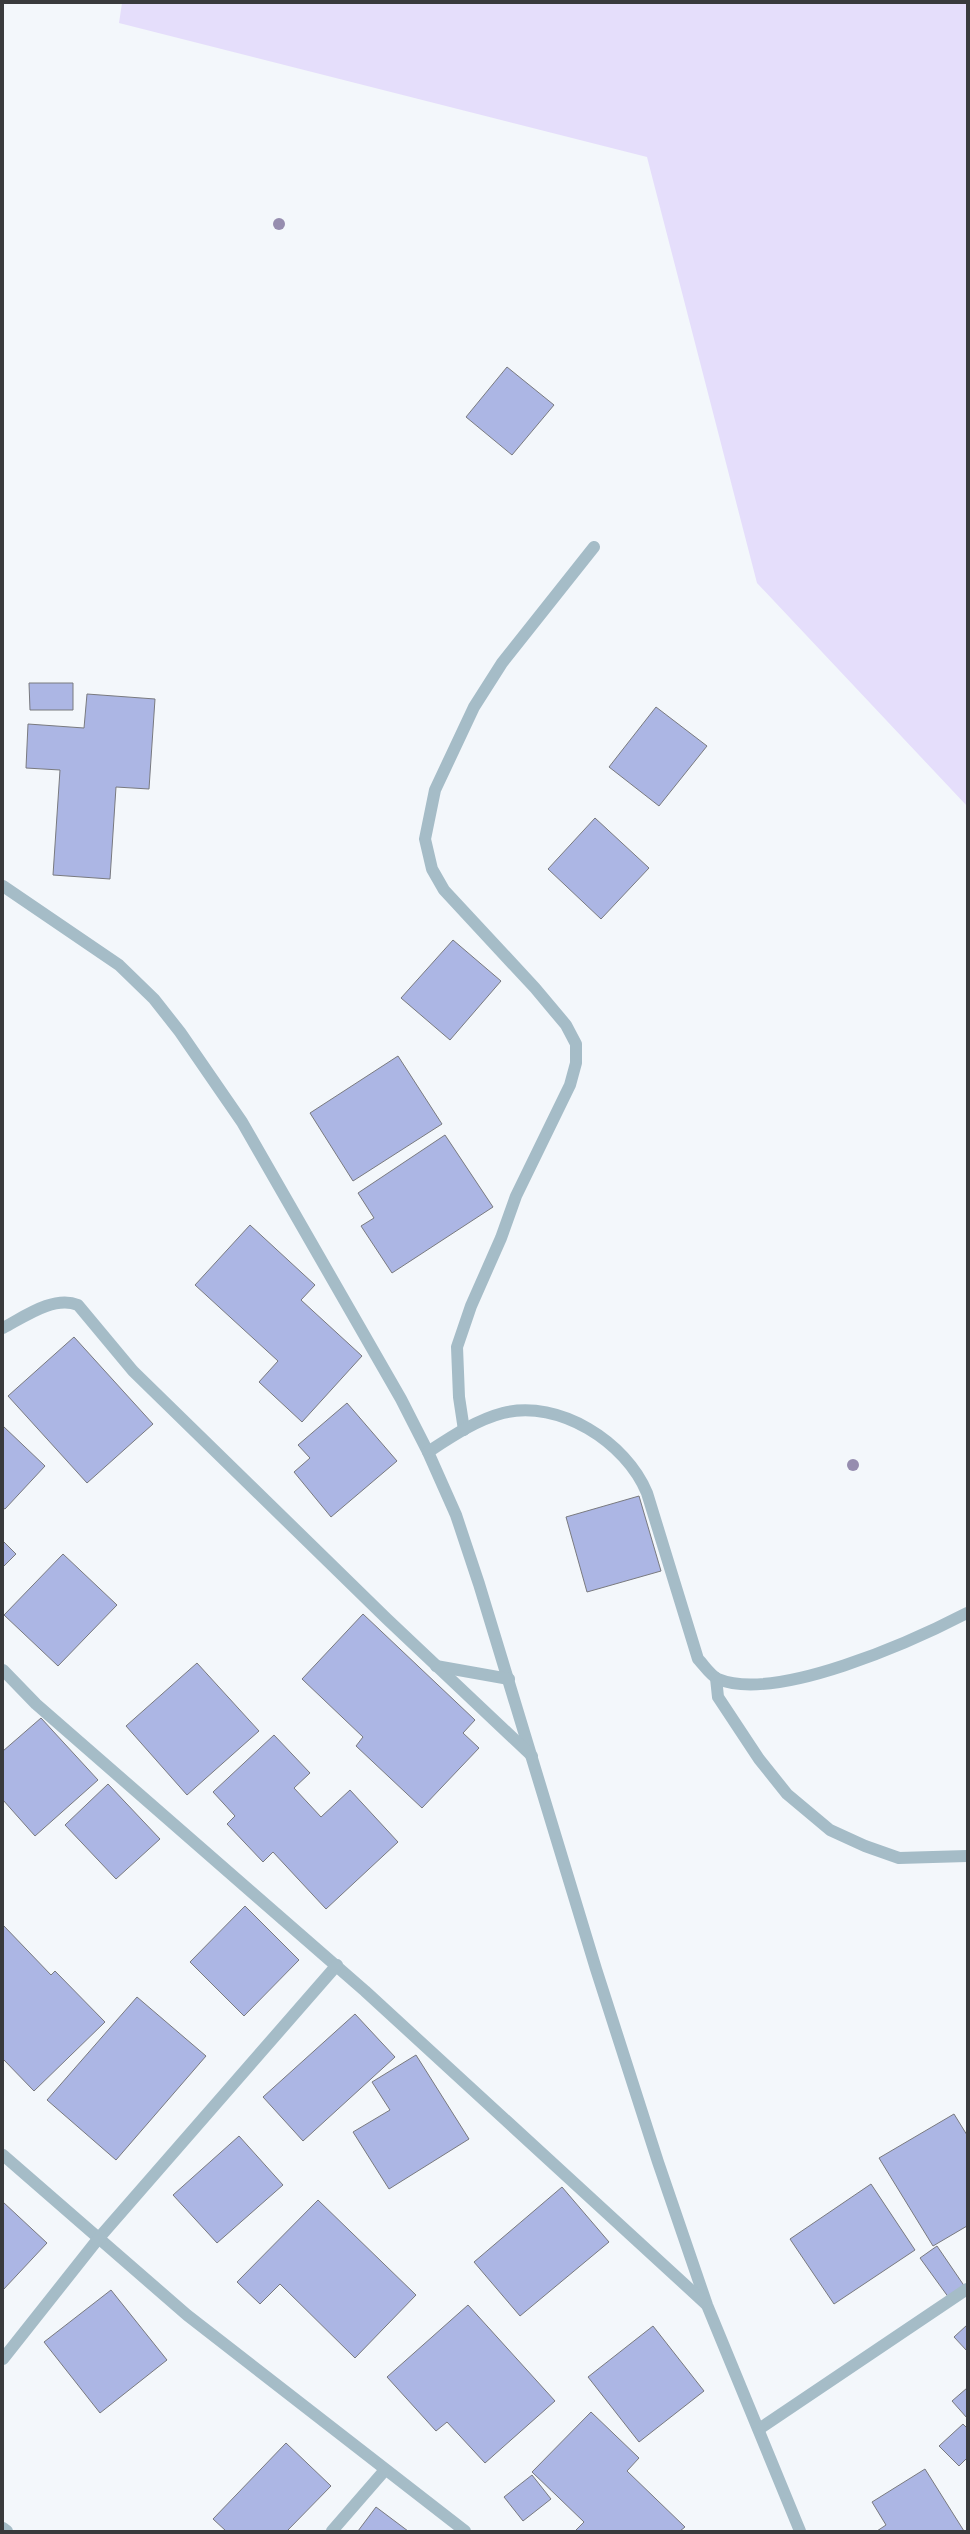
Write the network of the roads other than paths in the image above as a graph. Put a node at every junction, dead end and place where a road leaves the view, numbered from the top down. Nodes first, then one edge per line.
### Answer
1 (594, 548) dead end
2 (3, 886) edge
3 (3, 1328) edge
4 (464, 1430) junction
5 (428, 1452) junction
6 (967, 1613) edge
7 (436, 1666) junction
8 (3, 1670) edge
9 (716, 1678) junction
10 (508, 1679) junction
11 (533, 1757) junction
12 (967, 1856) edge
13 (337, 1966) junction
14 (3, 2155) edge
15 (98, 2239) junction
16 (967, 2289) edge
17 (707, 2305) junction
18 (3, 2359) edge
19 (759, 2429) junction
20 (385, 2470) junction
21 (3, 2528) edge
22 (7, 2531) edge
23 (332, 2531) edge
24 (465, 2531) edge
25 (800, 2531) edge

1 - 4 street
2 - 5 street
3 - 7 street
4 - 5 street
4 - 9 street
5 - 10 street
6 - 9 street
7 - 10 street
7 - 11 street
8 - 13 street
9 - 12 street
10 - 11 street
11 - 17 street
13 - 15 street
13 - 17 street
14 - 15 street
15 - 18 street
15 - 20 street
16 - 19 street
17 - 19 street
19 - 25 street
20 - 23 street
20 - 24 street
21 - 22 street

